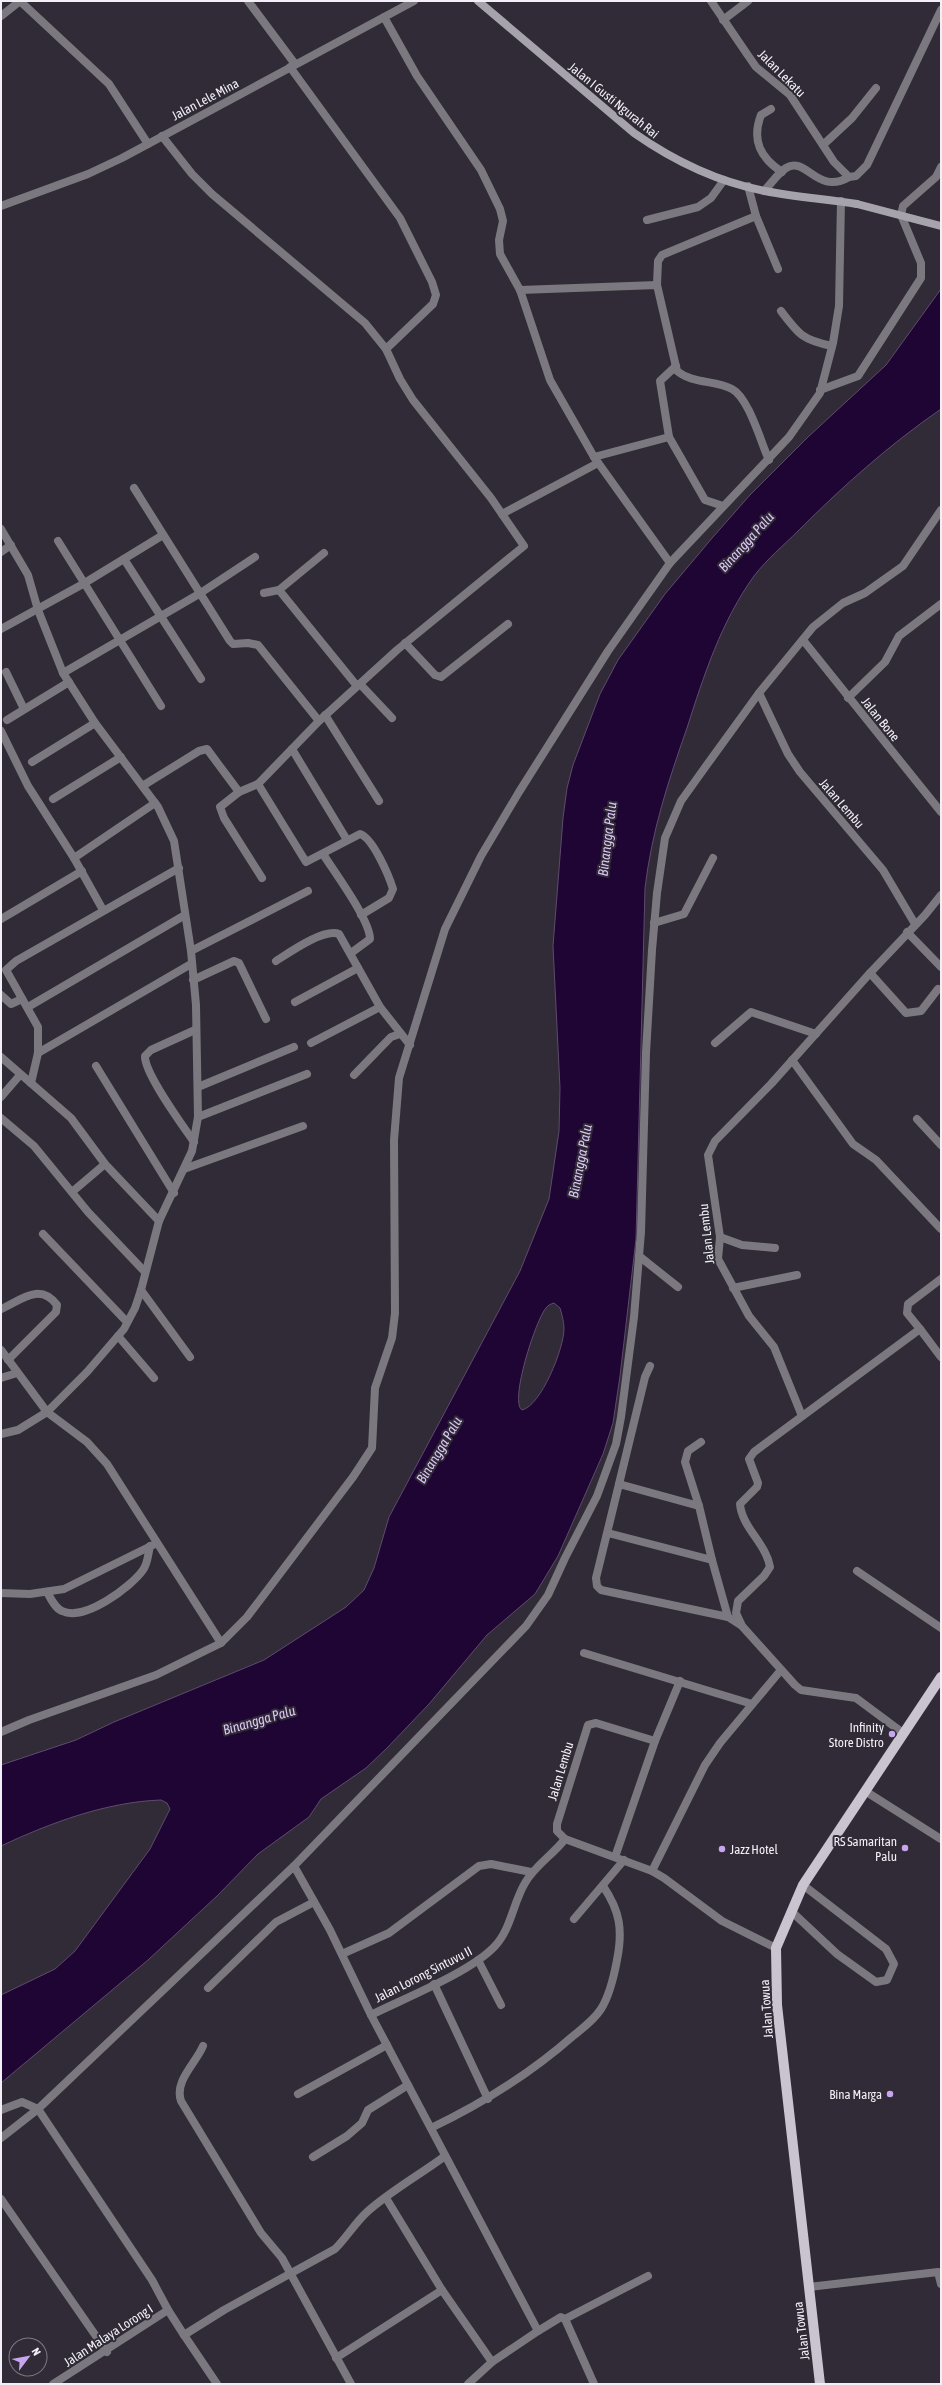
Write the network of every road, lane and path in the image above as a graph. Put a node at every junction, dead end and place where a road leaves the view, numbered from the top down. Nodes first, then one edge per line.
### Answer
1 (20, 1) edge
2 (248, 1) edge
3 (414, 1) edge
4 (478, 1) edge
5 (711, 1) edge
6 (748, 1) edge
7 (941, 10) edge
8 (1, 16) edge
9 (384, 17) junction
10 (723, 20) junction
11 (292, 65) junction
12 (876, 88) dead end
13 (771, 109) dead end
14 (162, 136) junction
15 (148, 144) junction
16 (823, 145) junction
17 (941, 167) edge
18 (782, 172) junction
19 (849, 177) junction
20 (724, 180) junction
21 (748, 186) junction
22 (764, 191) junction
23 (841, 201) junction
24 (1, 206) edge
25 (756, 216) junction
26 (647, 220) dead end
27 (941, 226) edge
28 (778, 269) dead end
29 (657, 285) junction
30 (520, 290) junction
31 (781, 311) dead end
32 (832, 346) junction
33 (386, 349) junction
34 (676, 366) junction
35 (820, 390) junction
36 (669, 437) junction
37 (596, 460) junction
38 (769, 460) junction
39 (134, 488) dead end
40 (723, 506) junction
41 (941, 510) edge
42 (502, 514) junction
43 (1, 529) edge
44 (163, 535) junction
45 (58, 541) dead end
46 (11, 546) junction
47 (1, 552) edge
48 (324, 553) dead end
49 (255, 557) dead end
50 (124, 559) junction
51 (670, 563) junction
52 (83, 584) junction
53 (279, 590) junction
54 (264, 593) dead end
55 (199, 594) junction
56 (938, 606) edge
57 (38, 610) junction
58 (941, 616) edge
59 (160, 617) junction
60 (508, 624) dead end
61 (1, 629) edge
62 (803, 640) junction
63 (120, 641) junction
64 (405, 643) junction
65 (6, 672) dead end
66 (64, 673) junction
67 (201, 679) dead end
68 (69, 682) junction
69 (359, 685) junction
70 (759, 693) junction
71 (848, 698) junction
72 (161, 706) dead end
73 (24, 709) junction
74 (322, 718) junction
75 (392, 718) dead end
76 (7, 720) dead end
77 (95, 723) junction
78 (1, 731) edge
79 (292, 749) junction
80 (121, 757) junction
81 (32, 762) dead end
82 (258, 784) junction
83 (144, 785) junction
84 (239, 792) junction
85 (53, 799) dead end
86 (379, 801) dead end
87 (155, 803) junction
88 (941, 812) edge
89 (347, 840) junction
90 (323, 854) junction
91 (74, 858) junction
92 (713, 858) dead end
93 (179, 868) junction
94 (82, 871) junction
95 (262, 878) dead end
96 (308, 891) dead end
97 (941, 895) edge
98 (103, 910) junction
99 (185, 915) junction
100 (361, 915) junction
101 (1, 919) edge
102 (654, 923) junction
103 (915, 924) junction
104 (907, 932) junction
105 (191, 951) junction
106 (351, 953) junction
107 (276, 960) dead end
108 (192, 964) junction
109 (941, 967) edge
110 (358, 968) junction
111 (870, 973) junction
112 (193, 980) junction
113 (938, 989) dead end
114 (1, 995) edge
115 (22, 999) junction
116 (295, 1002) dead end
117 (28, 1007) junction
118 (380, 1007) junction
119 (266, 1019) dead end
120 (195, 1030) junction
121 (400, 1034) junction
122 (816, 1034) junction
123 (715, 1043) dead end
124 (310, 1044) dead end
125 (410, 1044) junction
126 (294, 1047) dead end
127 (38, 1053) junction
128 (1, 1057) edge
129 (792, 1060) junction
130 (96, 1066) dead end
131 (307, 1074) dead end
132 (20, 1075) junction
133 (354, 1075) dead end
134 (31, 1083) junction
135 (198, 1087) junction
136 (1, 1097) edge
137 (198, 1117) junction
138 (1, 1118) edge
139 (917, 1119) dead end
140 (303, 1126) dead end
141 (194, 1142) junction
142 (941, 1145) edge
143 (105, 1164) junction
144 (184, 1169) junction
145 (72, 1192) junction
146 (174, 1193) junction
147 (159, 1221) junction
148 (941, 1229) edge
149 (43, 1234) dead end
150 (720, 1237) junction
151 (775, 1248) dead end
152 (639, 1256) junction
153 (145, 1272) junction
154 (797, 1275) dead end
155 (941, 1279) edge
156 (678, 1286) dead end
157 (732, 1288) junction
158 (141, 1290) junction
159 (1, 1309) edge
160 (127, 1322) junction
161 (920, 1329) junction
162 (118, 1336) junction
163 (1, 1350) edge
164 (190, 1357) dead end
165 (941, 1357) edge
166 (8, 1360) junction
167 (650, 1366) dead end
168 (17, 1373) junction
169 (1, 1378) edge
170 (154, 1378) dead end
171 (47, 1412) junction
172 (802, 1416) junction
173 (1, 1434) edge
174 (701, 1442) dead end
175 (619, 1484) junction
176 (699, 1506) junction
177 (608, 1533) junction
178 (154, 1544) junction
179 (712, 1560) junction
180 (857, 1571) dead end
181 (47, 1592) junction
182 (1, 1593) edge
183 (728, 1617) junction
184 (742, 1626) junction
185 (941, 1628) edge
186 (221, 1644) junction
187 (584, 1653) dead end
188 (781, 1670) junction
189 (941, 1677) edge
190 (680, 1681) junction
191 (752, 1704) junction
192 (1, 1732) edge
193 (903, 1733) junction
194 (655, 1741) junction
195 (865, 1791) junction
196 (566, 1839) junction
197 (941, 1839) edge
198 (615, 1857) junction
199 (624, 1860) junction
200 (294, 1866) junction
201 (652, 1871) junction
202 (531, 1872) junction
203 (803, 1885) junction
204 (602, 1886) junction
205 (314, 1902) junction
206 (791, 1911) junction
207 (574, 1919) dead end
208 (776, 1948) junction
209 (342, 1954) junction
210 (478, 1960) junction
211 (434, 1984) junction
212 (208, 1988) dead end
213 (501, 2004) dead end
214 (371, 2015) junction
215 (203, 2046) dead end
216 (387, 2046) junction
217 (408, 2084) junction
218 (298, 2094) dead end
219 (488, 2099) junction
220 (38, 2109) junction
221 (1, 2110) edge
222 (431, 2128) junction
223 (1, 2138) edge
224 (445, 2156) junction
225 (313, 2157) dead end
226 (386, 2198) junction
227 (1, 2199) edge
228 (290, 2274) junction
229 (940, 2274) edge
230 (648, 2276) dead end
231 (941, 2284) edge
232 (809, 2287) junction
233 (442, 2290) junction
234 (168, 2310) junction
235 (565, 2319) junction
236 (538, 2331) junction
237 (184, 2335) junction
238 (107, 2352) junction
239 (336, 2358) junction
240 (492, 2362) junction
241 (53, 2384) edge
242 (217, 2384) edge
243 (351, 2384) edge
244 (468, 2384) edge
245 (594, 2384) edge
246 (820, 2384) edge

1 - 8 street
1 - 15 street
2 - 11 street
3 - 9 street, Jalan Lele Mina
4 - 20 main road, Jalan I Gusti Ngurah Rai
5 - 10 street, Jalan Lekatu
6 - 10 street
7 - 19 street
9 - 11 street, Jalan Lele Mina
9 - 30 street
10 - 16 street, Jalan Lekatu
11 - 14 street, Jalan Lele Mina
11 - 33 street
12 - 16 street
13 - 18 street
14 - 15 street, Jalan Lele Mina
14 - 33 street
15 - 24 street, Jalan Lele Mina
16 - 19 street, Jalan Lekatu
17 - 35 street
18 - 19 street
18 - 22 street
20 - 21 main road, Jalan I Gusti Ngurah Rai
20 - 26 street
21 - 22 main road, Jalan I Gusti Ngurah Rai
21 - 25 street
22 - 23 main road, Jalan I Gusti Ngurah Rai
23 - 27 main road, Jalan I Gusti Ngurah Rai, bridge
23 - 32 street
25 - 28 street
25 - 29 street
29 - 30 street
29 - 34 street
30 - 37 street
31 - 32 street
32 - 35 street
33 - 42 street
34 - 36 street
34 - 38 street
35 - 38 street
36 - 37 street
36 - 40 street
37 - 42 street
37 - 51 street
38 - 40 street
39 - 44 street
40 - 51 street
41 - 62 street
42 - 64 street
43 - 46 street
44 - 50 street
44 - 55 street
45 - 52 street
46 - 47 street
46 - 57 street
48 - 53 street
49 - 55 street
50 - 52 street
50 - 59 street
51 - 125 street
52 - 57 street
52 - 63 street
53 - 54 street
53 - 69 street
55 - 59 street
55 - 74 street
56 - 58 street
56 - 71 street
57 - 61 street
57 - 66 street
59 - 63 street
59 - 67 street
60 - 64 street
62 - 70 street
62 - 71 street, Jalan Bone
63 - 66 street
63 - 72 street
64 - 69 street
65 - 73 street
66 - 68 street
68 - 73 street
68 - 77 street
69 - 74 street
69 - 75 street
70 - 102 street
70 - 103 street, Jalan Lembu
71 - 88 street, Jalan Bone
73 - 76 street
74 - 79 street
74 - 86 street
77 - 80 street
77 - 81 street
78 - 91 street
79 - 82 street
79 - 89 street
80 - 83 street
80 - 85 street
82 - 84 street
82 - 90 street
83 - 84 street
83 - 87 street
84 - 95 street
87 - 91 street
87 - 93 street
89 - 90 street
89 - 100 street
90 - 100 street
91 - 94 street
92 - 102 street
93 - 98 street
93 - 99 street
94 - 98 street
94 - 101 street
96 - 105 street
97 - 103 street
98 - 115 street
99 - 105 street
99 - 117 street
100 - 106 street
102 - 152 street
103 - 104 street
104 - 109 street
104 - 111 street, Jalan Lembu
105 - 108 street
106 - 107 street
106 - 110 street
108 - 112 street
108 - 127 street
110 - 116 street
110 - 118 street
111 - 113 street
111 - 122 street, Jalan Lembu
112 - 119 street
112 - 120 street
114 - 115 street
115 - 117 street
117 - 127 street
118 - 121 street
118 - 124 street
120 - 135 street
120 - 141 street
121 - 125 street
121 - 133 street
122 - 123 street
122 - 129 street, Jalan Lembu
125 - 186 street
126 - 135 street
127 - 134 street
128 - 132 street
129 - 148 street
129 - 150 street, Jalan Lembu
130 - 146 street
131 - 137 street
132 - 134 street
132 - 136 street
134 - 143 street
135 - 137 street
137 - 141 street
138 - 145 street
139 - 142 street
140 - 144 street
141 - 144 street
143 - 145 street
143 - 147 street
144 - 146 street
145 - 153 street
146 - 147 street
147 - 153 street
149 - 160 street
150 - 151 street
150 - 157 street, Jalan Lembu
152 - 156 street
152 - 200 street
153 - 158 street
154 - 157 street
155 - 161 street
157 - 172 street, Jalan Lembu
158 - 160 street
158 - 164 street
159 - 166 street
160 - 162 street
161 - 165 street
161 - 172 street
162 - 170 street
162 - 171 street
163 - 166 street
166 - 168 street
167 - 175 street
168 - 169 street
168 - 171 street
171 - 173 street
171 - 178 street
172 - 184 street
174 - 176 street
175 - 176 street
175 - 177 street
176 - 179 street
177 - 179 street
177 - 183 street
178 - 181 street
178 - 181 street
178 - 186 street
179 - 183 street
180 - 185 street
181 - 182 street
183 - 184 street
184 - 188 street
186 - 192 street
187 - 190 street
188 - 191 street
188 - 193 street
189 - 193 main road, Jalan Towua
190 - 191 street
190 - 194 street
191 - 201 street
193 - 195 main road, Jalan Towua
194 - 196 street, Jalan Lembu
194 - 198 street
195 - 197 street
195 - 203 main road, Jalan Towua
196 - 198 street
196 - 202 street, Jalan Lorong Sintuvu II
198 - 199 street
199 - 201 street
199 - 204 street
200 - 205 street
200 - 220 street
201 - 208 street
202 - 209 street
202 - 210 street, Jalan Lorong Sintuvu II
203 - 206 main road, Jalan Towua
203 - 206 street
204 - 207 street
204 - 219 street
205 - 209 street
205 - 212 street
206 - 208 main road, Jalan Towua
208 - 232 main road, Jalan Towua
209 - 214 street
210 - 211 street, Jalan Lorong Sintuvu II
210 - 213 street
211 - 214 street, Jalan Lorong Sintuvu II
211 - 219 street
214 - 216 street
215 - 228 street
216 - 217 street
216 - 218 street
217 - 222 street
217 - 225 street
219 - 222 street
220 - 221 street
220 - 223 street
220 - 234 street
222 - 224 street
224 - 226 street
224 - 236 street
226 - 228 street
226 - 233 street
227 - 238 street
228 - 237 street
228 - 239 street
229 - 231 street
229 - 232 street
230 - 235 street
232 - 246 main road, Jalan Towua
233 - 239 street
233 - 240 street
234 - 237 street, Jalan Malaya Lorong I
234 - 238 street, Jalan Malaya Lorong I
235 - 236 street
235 - 245 street
236 - 240 street
237 - 242 street, Jalan Malaya Lorong I
238 - 241 street, Jalan Malaya Lorong I
239 - 243 street
240 - 244 street

